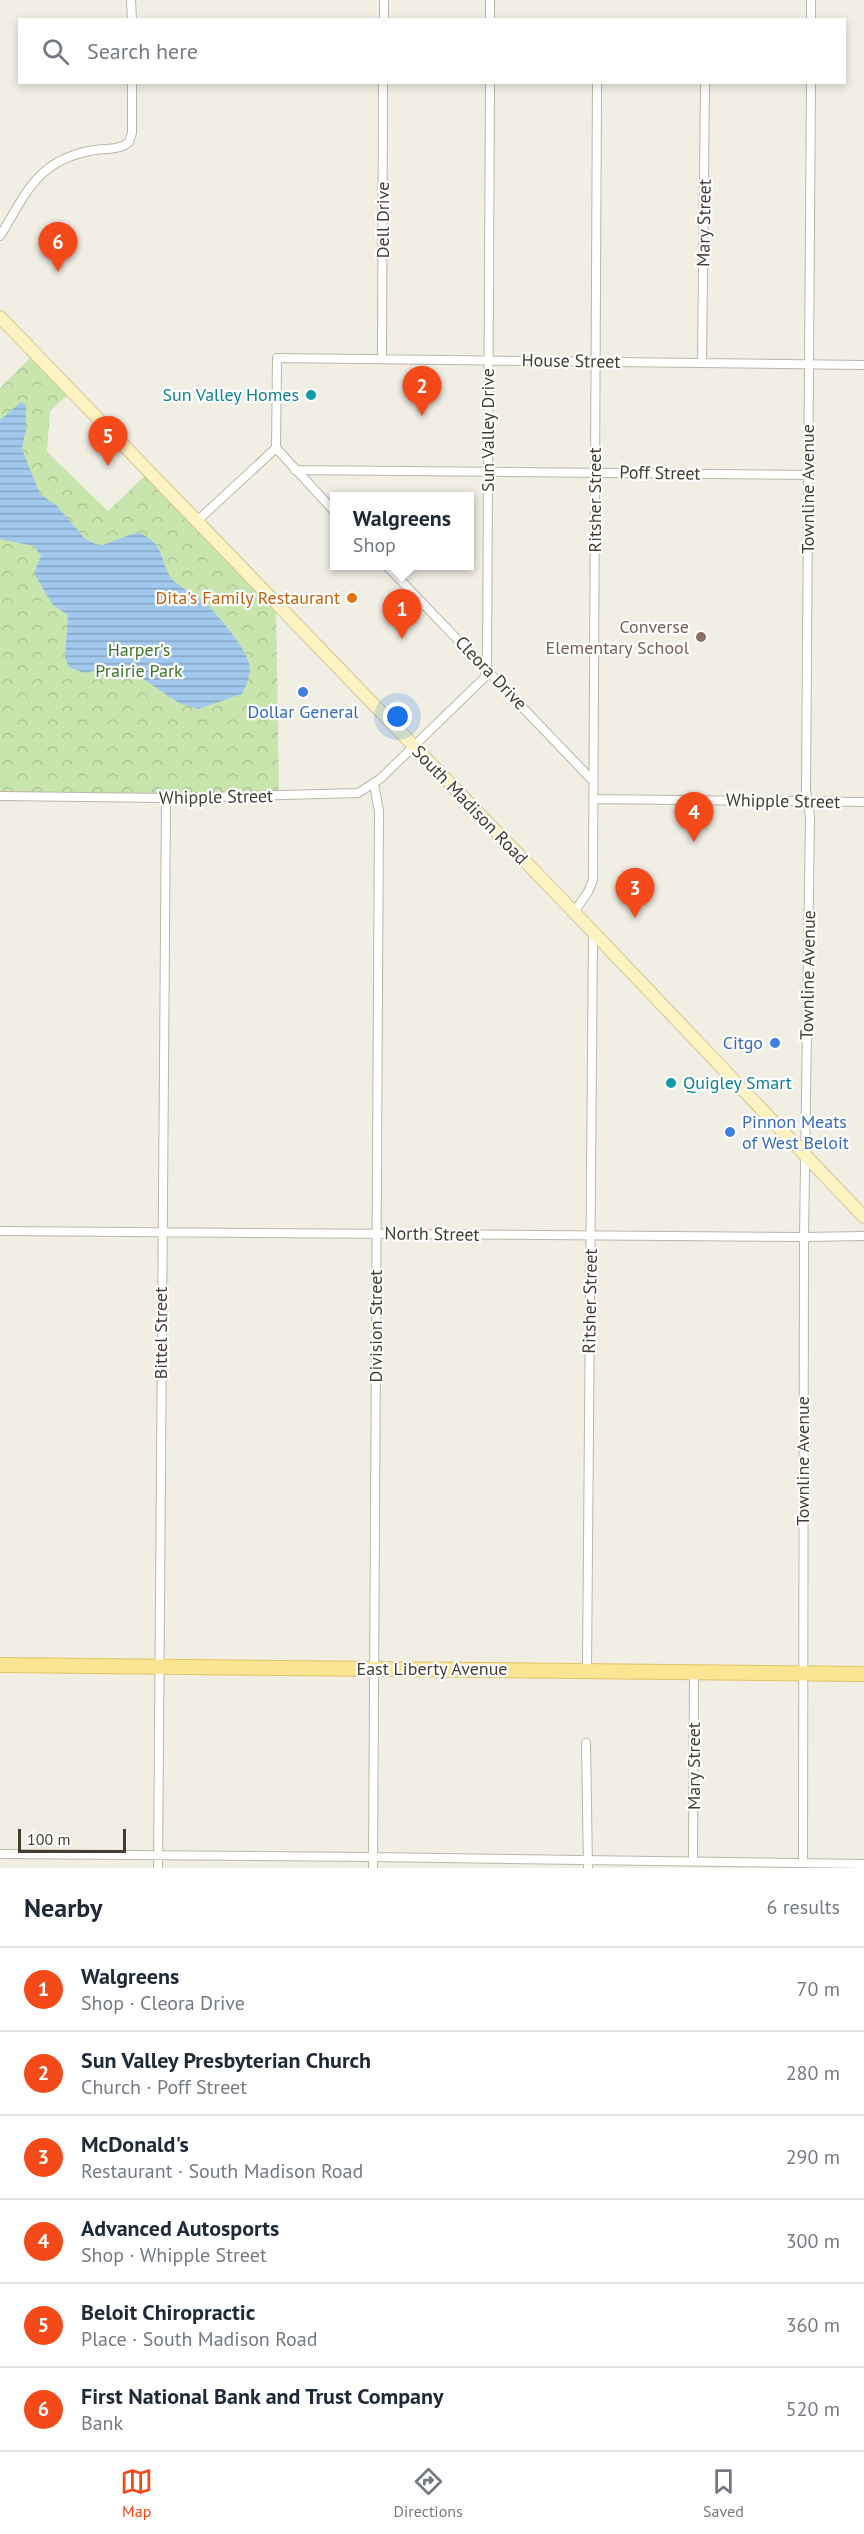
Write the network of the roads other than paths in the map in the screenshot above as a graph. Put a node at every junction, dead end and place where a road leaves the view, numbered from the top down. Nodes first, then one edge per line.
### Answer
1 (131, 0) edge
2 (384, 0) edge
3 (490, 0) edge
4 (812, 0) edge
5 (132, 18) edge
6 (384, 18) edge
7 (490, 18) edge
8 (811, 18) edge
9 (132, 84) edge
10 (383, 84) edge
11 (490, 84) edge
12 (597, 84) edge
13 (705, 84) edge
14 (811, 84) edge
15 (0, 236) edge
16 (0, 317) edge
17 (382, 358) junction
18 (487, 360) junction
19 (596, 362) junction
20 (702, 363) junction
21 (809, 364) junction
22 (864, 365) edge
23 (276, 448) junction
24 (295, 470) junction
25 (488, 471) junction
26 (596, 472) junction
27 (809, 475) junction
28 (330, 507) edge
29 (196, 521) junction
30 (391, 570) edge
31 (487, 669) junction
32 (414, 746) junction
33 (594, 781) junction
34 (374, 784) junction
35 (0, 796) edge
36 (166, 798) junction
37 (594, 799) junction
38 (808, 802) junction
39 (864, 802) edge
40 (573, 912) junction
41 (593, 933) junction
42 (806, 1155) junction
43 (864, 1217) edge
44 (0, 1231) edge
45 (162, 1233) junction
46 (377, 1233) junction
47 (591, 1235) junction
48 (864, 1236) edge
49 (804, 1237) junction
50 (0, 1665) edge
51 (158, 1666) junction
52 (374, 1668) junction
53 (587, 1670) junction
54 (694, 1671) junction
55 (801, 1672) junction
56 (864, 1674) edge
57 (586, 1743) dead end
58 (0, 1854) edge
59 (158, 1856) junction
60 (373, 1857) junction
61 (693, 1861) junction
62 (480, 1864) edge
63 (588, 1864) edge
64 (864, 1864) edge
65 (803, 1865) edge
66 (158, 1868) edge
67 (373, 1868) edge

1 - 5 street
2 - 6 street
3 - 7 street
4 - 8 street
9 - 15 street
10 - 17 street, Dell Drive
11 - 18 street, Sun Valley Drive
12 - 19 street, Ritsher Street
13 - 20 street, Mary Street
14 - 21 street, Townline Avenue
16 - 29 main road, South Madison Road
17 - 18 street, House Street
17 - 23 street, House Street
18 - 19 street, House Street
18 - 25 street, Sun Valley Drive
19 - 20 street, House Street
19 - 26 street, Ritsher Street
20 - 21 street, House Street
21 - 22 street, House Street
21 - 27 street, Townline Avenue
23 - 24 street
23 - 29 street
24 - 25 street, Poff Street
24 - 28 street
25 - 26 street, Poff Street
25 - 31 street, Sun Valley Drive
26 - 27 street, Poff Street
26 - 33 street, Ritsher Street
27 - 38 street, Townline Avenue
29 - 32 main road, South Madison Road
30 - 31 street, Cleora Drive
31 - 32 street
31 - 33 street, Cleora Drive
32 - 34 street, Whipple Street
32 - 40 main road, South Madison Road
33 - 37 street, Ritsher Street
34 - 36 street, Whipple Street
34 - 46 street, Division Street
35 - 36 street, Whipple Street
36 - 45 street, Bittel Street
37 - 38 street, Whipple Street
37 - 40 street, Ritsher Street
38 - 39 street, Whipple Street
38 - 42 street, Townline Avenue
40 - 41 main road, South Madison Road
41 - 42 main road, South Madison Road
41 - 47 street, Ritsher Street
42 - 43 main road, South Madison Road
42 - 49 street, Townline Avenue
44 - 45 street, North Street
45 - 46 street, North Street
45 - 51 street, Bittel Street
46 - 47 street, North Street
46 - 52 street, Division Street
47 - 49 street, North Street
47 - 53 street, Ritsher Street
48 - 49 street, North Street
49 - 55 street, Townline Avenue
50 - 51 main road, East Liberty Avenue
51 - 52 main road, East Liberty Avenue
51 - 59 street, Bittel Street
52 - 53 main road, East Liberty Avenue
52 - 60 street, Division Street
53 - 54 main road, East Liberty Avenue
54 - 55 main road, East Liberty Avenue
54 - 61 street, Mary Street
55 - 56 main road, East Liberty Avenue
55 - 65 street, Townline Avenue
57 - 63 street
58 - 59 street
59 - 60 street
59 - 66 street, Bittel Street
60 - 62 street
60 - 67 street, Division Street
61 - 63 street
61 - 65 street
62 - 63 street
64 - 65 street

